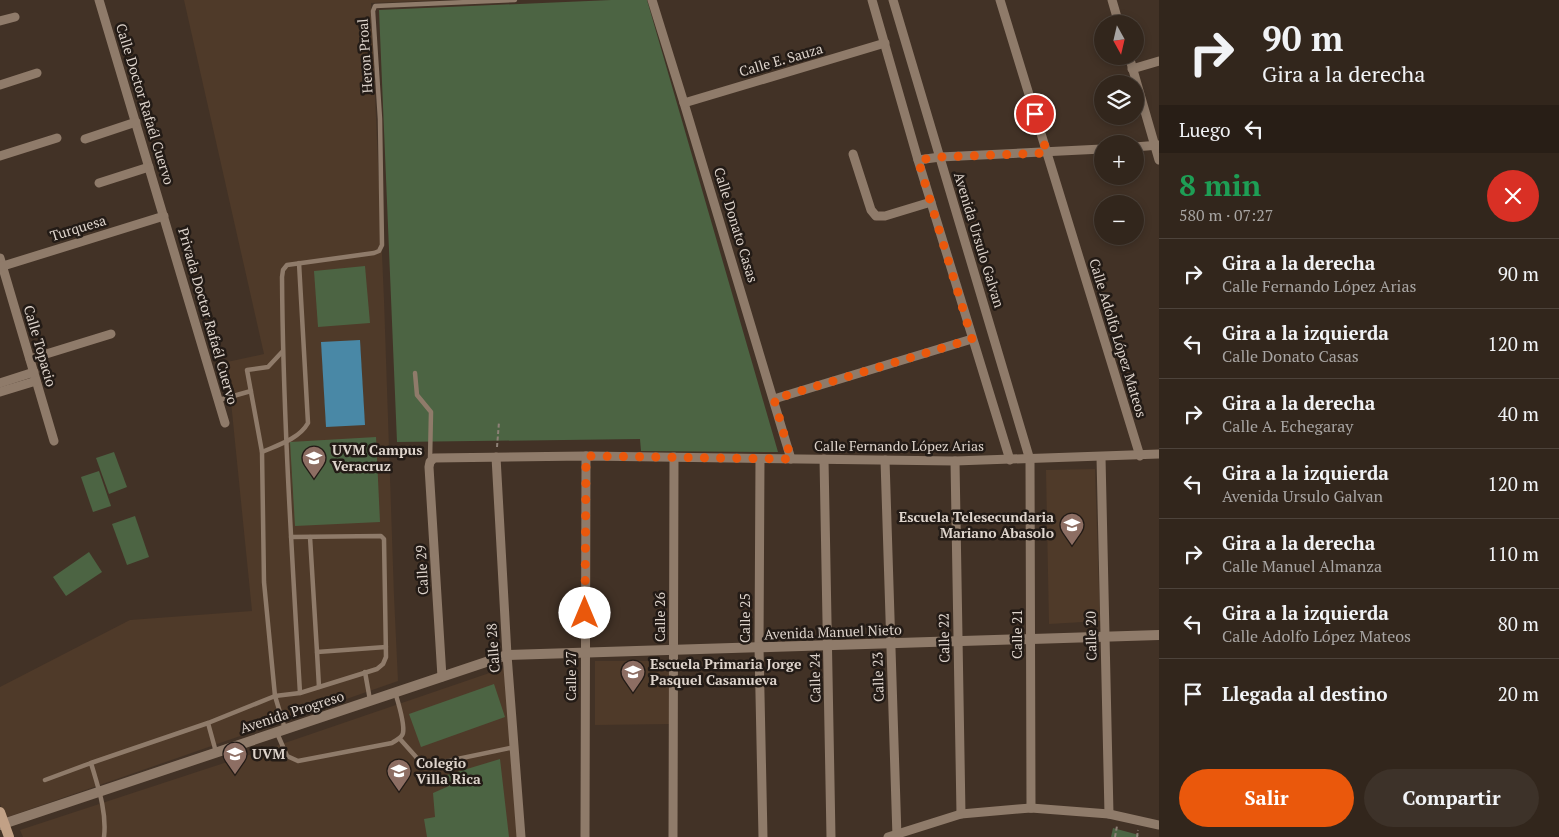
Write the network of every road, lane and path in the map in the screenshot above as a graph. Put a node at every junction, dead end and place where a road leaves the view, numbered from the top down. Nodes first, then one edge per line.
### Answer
1 (99, 0) edge
2 (514, 0) edge
3 (652, 0) edge
4 (872, 0) edge
5 (893, 0) edge
6 (1000, 0) edge
7 (1112, 0) edge
8 (1116, 15) edge
9 (15, 17) dead end
10 (0, 22) edge
11 (885, 44) junction
12 (1159, 61) edge
13 (1131, 65) edge
14 (1132, 69) junction
15 (37, 73) dead end
16 (0, 85) edge
17 (684, 103) junction
18 (136, 122) junction
19 (57, 138) dead end
20 (85, 139) dead end
21 (1157, 145) edge
22 (1144, 146) edge
23 (1094, 150) edge
24 (1047, 153) junction
25 (853, 154) dead end
26 (0, 156) edge
27 (940, 157) junction
28 (918, 160) junction
29 (1159, 160) edge
30 (149, 167) junction
31 (99, 183) dead end
32 (931, 202) junction
33 (164, 216) junction
34 (300, 263) junction
35 (1, 264) edge
36 (111, 334) dead end
37 (972, 339) junction
38 (282, 352) junction
39 (30, 359) junction
40 (415, 373) dead end
41 (35, 377) junction
42 (0, 382) edge
43 (251, 391) junction
44 (0, 392) edge
45 (774, 399) junction
46 (218, 400) junction
47 (499, 422) dead end
48 (225, 423) dead end
49 (54, 441) dead end
50 (285, 443) junction
51 (262, 452) junction
52 (1159, 454) edge
53 (586, 456) junction
54 (1140, 456) junction
55 (496, 457) junction
56 (674, 457) junction
57 (1101, 457) junction
58 (760, 459) junction
59 (791, 459) junction
60 (824, 459) junction
61 (885, 460) junction
62 (1010, 460) junction
63 (1030, 460) junction
64 (955, 461) junction
65 (430, 462) junction
66 (291, 537) junction
67 (310, 537) junction
68 (1159, 636) edge
69 (1105, 637) junction
70 (1031, 640) junction
71 (958, 642) junction
72 (891, 644) junction
73 (828, 646) junction
74 (386, 647) junction
75 (759, 648) junction
76 (674, 650) junction
77 (317, 652) junction
78 (585, 653) junction
79 (507, 655) junction
80 (365, 672) junction
81 (442, 677) junction
82 (319, 687) junction
83 (395, 692) junction
84 (300, 693) junction
85 (275, 696) junction
86 (370, 701) junction
87 (208, 723) junction
88 (281, 731) junction
89 (400, 739) junction
90 (515, 747) junction
91 (216, 752) junction
92 (91, 763) junction
93 (44, 780) dead end
94 (99, 791) junction
95 (1031, 808) junction
96 (0, 812) edge
97 (961, 814) junction
98 (1109, 814) junction
99 (2, 824) edge
100 (1159, 825) edge
101 (894, 836) edge
102 (9, 837) edge
103 (104, 837) edge
104 (521, 837) edge
105 (585, 837) edge
106 (673, 837) edge
107 (763, 837) edge
108 (831, 837) edge

1 - 18 street, Calle Doctor Rafaél Cuervo
2 - 34 lane, Heron Proal
3 - 17 street, Calle Donato Casas
4 - 11 street
5 - 27 street, Avenida Ursulo Galvan
6 - 24 street, Calle Adolfo López Mateos
7 - 8 street
9 - 10 street
11 - 17 street, Calle E. Sauza
11 - 28 street
12 - 14 street
13 - 14 street
14 - 21 street
15 - 16 street
17 - 45 street, Calle Donato Casas
18 - 20 street
18 - 30 street, Calle Doctor Rafaél Cuervo
19 - 26 street
21 - 22 street
21 - 29 street
23 - 24 street
24 - 27 street
24 - 54 street, Calle Adolfo López Mateos
25 - 32 street
27 - 28 street
27 - 63 street, Avenida Ursulo Galvan
28 - 32 street
30 - 31 street
30 - 33 street, Calle Doctor Rafaél Cuervo
32 - 37 street
33 - 35 street, Turquesa
33 - 46 street, Privada Doctor Rafaél Cuervo
34 - 38 lane
34 - 50 lane
35 - 39 street, Calle Topacio
36 - 39 street
37 - 45 street
37 - 62 street
38 - 43 lane
38 - 50 lane
39 - 41 street, Calle Topacio
40 - 65 lane
41 - 42 street
41 - 44 street
41 - 49 street, Calle Topacio
43 - 46 lane
43 - 51 lane
45 - 59 street, Calle Donato Casas
46 - 48 street, Privada Doctor Rafaél Cuervo
47 - 55 path
50 - 51 lane
50 - 66 lane
51 - 85 lane
52 - 54 street, Calle Fernando López Arias
53 - 55 street, Calle Fernando López Arias
53 - 56 street, Calle Fernando López Arias
53 - 78 street, Calle 27
54 - 57 street, Calle Fernando López Arias
55 - 65 street, Calle Fernando López Arias
55 - 79 street, Calle 28
56 - 58 street, Calle Fernando López Arias
56 - 76 street, Calle 26
57 - 63 street, Calle Fernando López Arias
57 - 69 street, Calle 20
58 - 59 street, Calle Fernando López Arias
58 - 75 street, Calle 25
59 - 60 street, Calle Fernando López Arias
60 - 61 street, Calle Fernando López Arias
60 - 73 street, Calle 24
61 - 64 street, Calle Fernando López Arias
61 - 72 street, Calle 23
62 - 63 street, Calle Fernando López Arias
62 - 64 street, Calle Fernando López Arias
63 - 70 street, Calle 21
64 - 71 street, Calle 22
65 - 81 street, Calle 29
66 - 67 lane
66 - 84 lane
67 - 74 lane
67 - 77 lane
68 - 69 street, Avenida Manuel Nieto
69 - 70 street, Avenida Manuel Nieto
69 - 98 street, Calle 20
70 - 71 street, Avenida Manuel Nieto
70 - 95 street, Calle 21
71 - 72 street, Avenida Manuel Nieto
71 - 97 street, Calle 22
72 - 73 street, Avenida Manuel Nieto
72 - 101 street, Calle 23
73 - 75 street, Avenida Manuel Nieto
73 - 108 street, Calle 24
74 - 77 lane
74 - 80 lane
75 - 76 street, Avenida Manuel Nieto
75 - 107 street, Calle 25
76 - 78 street, Avenida Manuel Nieto
76 - 106 street, Calle 26
77 - 82 lane
78 - 79 street, Avenida Manuel Nieto
78 - 105 street, Calle 27
79 - 81 street, Avenida Progreso
79 - 90 street, Calle 28
80 - 82 lane
80 - 86 lane
81 - 83 street, Avenida Progreso
82 - 84 lane
83 - 86 street, Avenida Progreso
83 - 89 lane
84 - 85 lane
85 - 87 lane
85 - 88 lane
86 - 88 street, Avenida Progreso
87 - 91 lane
87 - 92 lane
88 - 89 lane
88 - 91 street, Avenida Progreso
89 - 90 lane
90 - 104 street, Calle 28
91 - 94 street, Avenida Progreso
92 - 93 lane
92 - 94 lane
94 - 99 street, Avenida Progreso
94 - 103 lane
95 - 97 street
95 - 98 street
96 - 99 main road
97 - 101 street
98 - 100 street
99 - 102 main road

